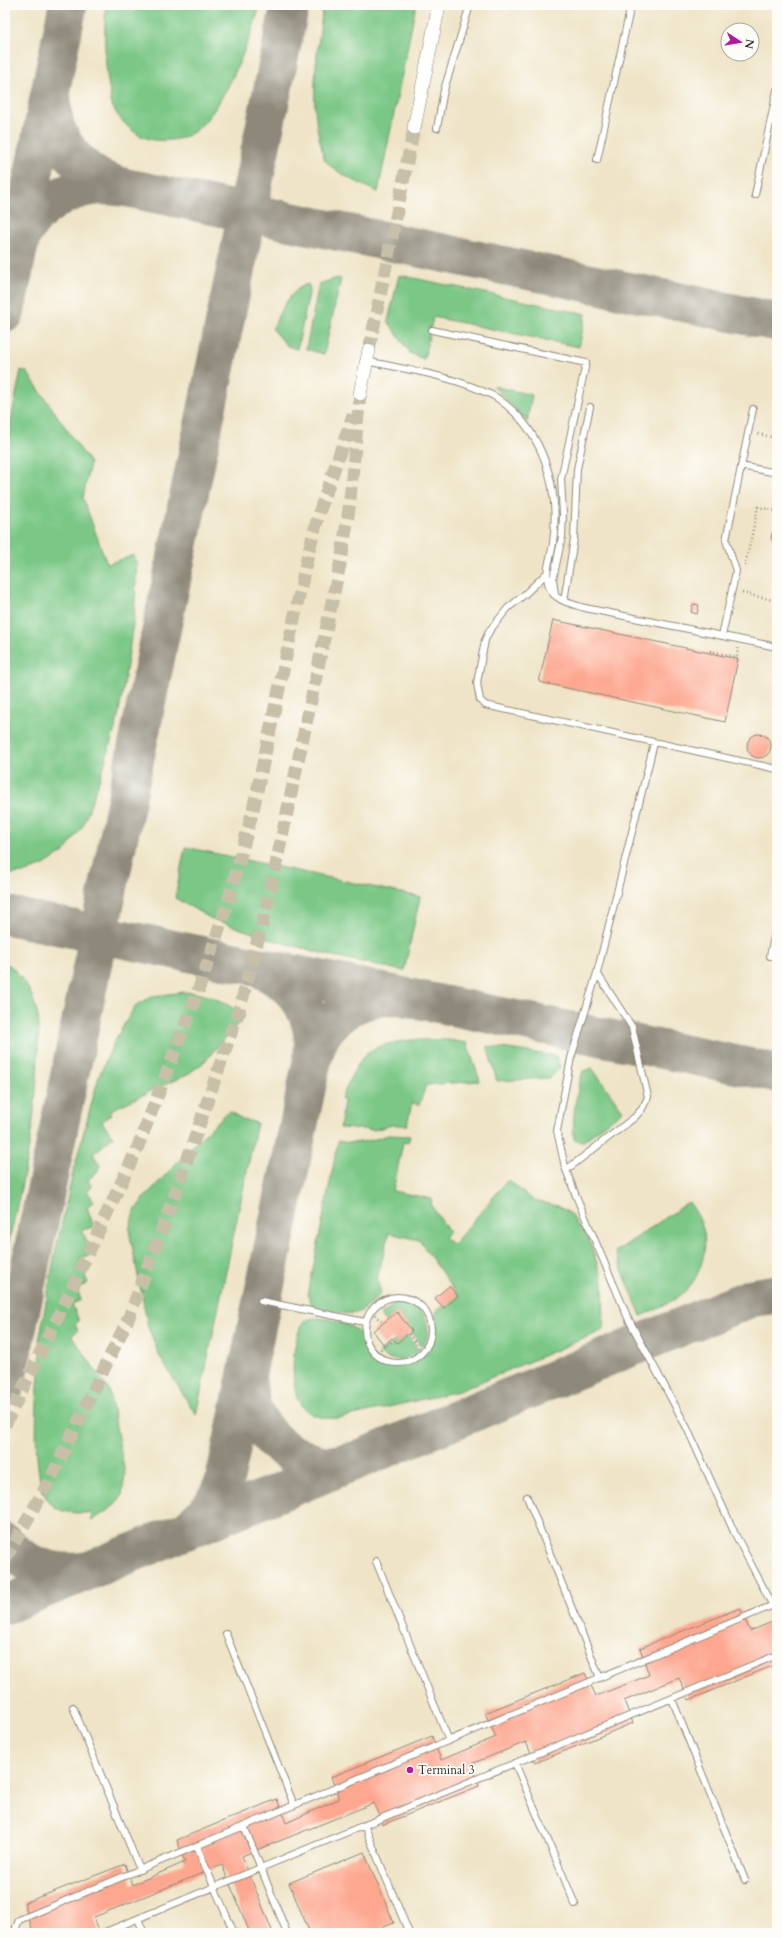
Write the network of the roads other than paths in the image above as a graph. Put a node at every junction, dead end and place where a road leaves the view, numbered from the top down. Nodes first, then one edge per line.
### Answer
1 (439, 5) edge
2 (470, 5) edge
3 (631, 5) edge
4 (777, 90) edge
5 (414, 128) tunnel mouth
6 (437, 128) dead end
7 (598, 160) dead end
8 (755, 195) dead end
9 (432, 330) dead end
10 (368, 356) joint
11 (360, 394) tunnel mouth
12 (590, 407) dead end
13 (753, 409) dead end
14 (741, 466) junction
15 (777, 473) edge
16 (547, 573) junction
17 (556, 597) junction
18 (564, 601) junction
19 (722, 636) junction
20 (777, 647) edge
21 (654, 743) junction
22 (777, 769) edge
23 (777, 924) edge
24 (770, 956) dead end
25 (597, 973) junction
26 (566, 1170) junction
27 (261, 1301) dead end
28 (365, 1322) junction
29 (527, 1497) dead end
30 (376, 1561) dead end
31 (775, 1605) edge
32 (226, 1634) dead end
33 (777, 1655) edge
34 (600, 1678) junction
35 (672, 1698) junction
36 (73, 1707) dead end
37 (450, 1741) junction
38 (515, 1763) junction
39 (294, 1805) junction
40 (244, 1826) junction
41 (364, 1826) junction
42 (197, 1846) junction
43 (262, 1868) junction
44 (140, 1870) junction
45 (745, 1880) dead end
46 (215, 1887) junction
47 (575, 1904) dead end
48 (138, 1919) junction
49 (14, 1933) edge
50 (103, 1933) edge
51 (144, 1933) edge
52 (234, 1933) edge
53 (288, 1933) edge
54 (409, 1933) edge

1 - 5 street
2 - 6 lane
3 - 7 lane
4 - 8 lane
9 - 17 lane
10 - 11 street
10 - 16 lane
12 - 18 lane
13 - 14 lane
14 - 15 lane
14 - 19 lane
16 - 17 lane
16 - 21 lane
17 - 18 lane
18 - 19 lane
19 - 20 lane
21 - 22 lane
21 - 25 lane
23 - 24 lane
25 - 26 lane
25 - 26 lane
26 - 31 lane
27 - 28 lane
28 - 28 lane
29 - 34 lane
30 - 37 lane
31 - 34 lane
32 - 39 lane
33 - 35 lane
34 - 37 lane
35 - 38 lane
35 - 45 lane
36 - 44 lane
37 - 39 lane
38 - 41 lane
38 - 47 lane
39 - 40 lane
40 - 42 lane
40 - 43 lane
41 - 43 lane
41 - 54 lane
42 - 44 lane
42 - 46 lane
43 - 46 lane
43 - 53 lane
44 - 49 lane
46 - 48 lane
46 - 52 lane
48 - 50 lane
48 - 51 lane

